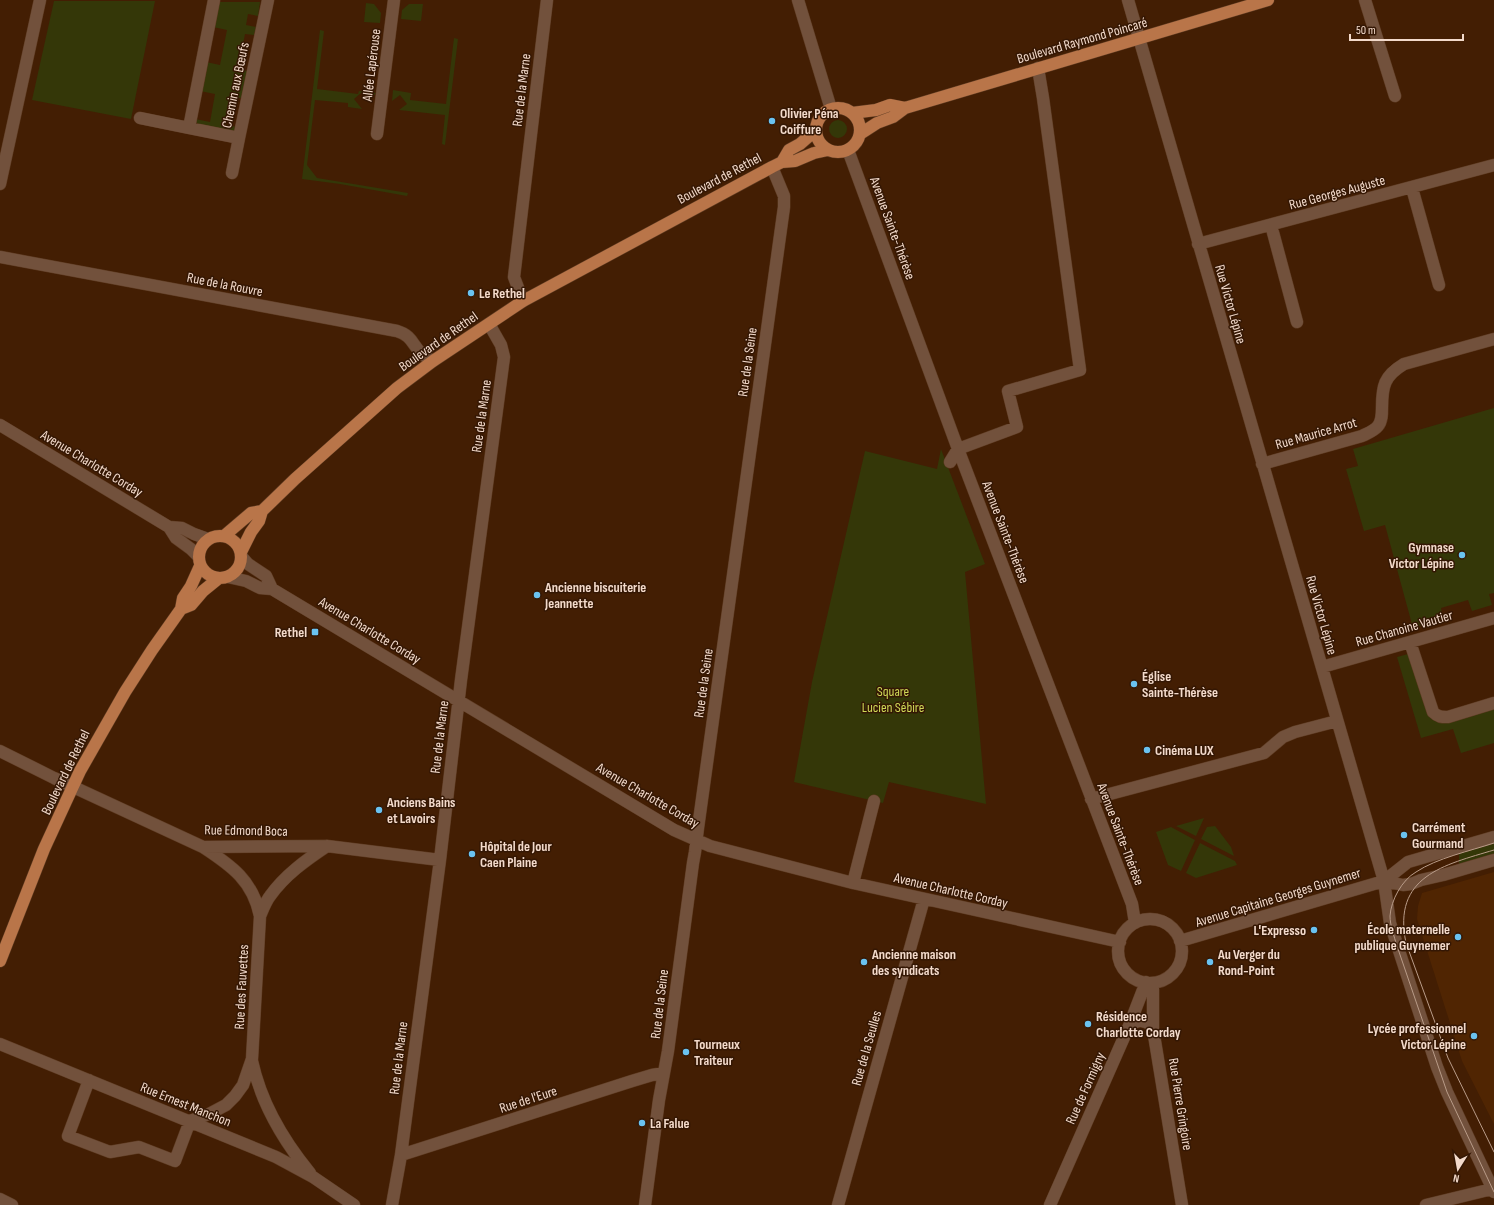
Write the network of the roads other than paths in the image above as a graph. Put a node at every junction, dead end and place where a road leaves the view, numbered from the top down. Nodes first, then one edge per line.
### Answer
1 (40, 0) edge
2 (214, 0) edge
3 (268, 0) edge
4 (394, 0) edge
5 (548, 0) edge
6 (798, 0) edge
7 (1128, 0) edge
8 (1268, 0) edge
9 (1365, 0) edge
10 (1139, 38) junction
11 (1038, 68) junction
12 (1395, 96) dead end
13 (904, 108) junction
14 (831, 109) junction
15 (852, 113) junction
16 (140, 118) dead end
17 (189, 128) junction
18 (816, 130) junction
19 (377, 134) dead end
20 (860, 134) junction
21 (239, 138) junction
22 (828, 150) junction
23 (848, 150) junction
24 (777, 164) junction
25 (1494, 165) edge
26 (232, 173) dead end
27 (0, 184) edge
28 (1412, 188) junction
29 (1271, 225) junction
30 (1198, 244) junction
31 (0, 257) edge
32 (1439, 285) dead end
33 (523, 301) junction
34 (1297, 322) dead end
35 (489, 324) junction
36 (1494, 339) edge
37 (433, 361) junction
38 (0, 425) edge
39 (958, 449) junction
40 (950, 462) dead end
41 (1262, 464) junction
42 (262, 511) junction
43 (169, 527) junction
44 (224, 536) junction
45 (208, 539) junction
46 (241, 554) junction
47 (199, 561) junction
48 (223, 578) junction
49 (272, 589) junction
50 (181, 609) junction
51 (1494, 618) edge
52 (1410, 642) junction
53 (1322, 666) junction
54 (459, 700) junction
55 (1494, 704) edge
56 (1337, 721) junction
57 (0, 751) edge
58 (73, 786) junction
59 (1091, 799) junction
60 (874, 800) dead end
61 (1494, 836) edge
62 (696, 841) junction
63 (326, 846) junction
64 (203, 848) junction
65 (440, 860) junction
66 (1494, 860) edge
67 (1384, 881) junction
68 (853, 883) junction
69 (924, 899) junction
70 (260, 916) junction
71 (1135, 924) junction
72 (1180, 941) junction
73 (1120, 942) junction
74 (0, 961) edge
75 (1150, 983) junction
76 (1129, 1026) junction
77 (1153, 1029) junction
78 (0, 1044) edge
79 (252, 1059) junction
80 (664, 1073) junction
81 (89, 1080) junction
82 (190, 1121) junction
83 (401, 1155) junction
84 (313, 1177) junction
85 (1493, 1191) edge
86 (0, 1199) edge
87 (12, 1205) edge
88 (354, 1205) edge
89 (392, 1205) edge
90 (645, 1205) edge
91 (838, 1205) edge
92 (1050, 1205) edge
93 (1182, 1205) edge
94 (1426, 1205) edge

1 - 27 street
2 - 17 street
3 - 21 street, Chemin aux Bœufs
4 - 19 street, Allée Lapérouse
5 - 33 street, Rue de la Marne
6 - 14 street
7 - 10 street, Rue Victor Lépine
8 - 10 main road, Boulevard Raymond Poincaré
9 - 12 street
10 - 11 main road, Boulevard Raymond Poincaré
10 - 30 street, Rue Victor Lépine
11 - 13 main road, Boulevard Raymond Poincaré
11 - 39 street
13 - 15 main road, Boulevard Raymond Poincaré
13 - 20 main road, Boulevard Raymond Poincaré
14 - 15 main road
14 - 18 main road
15 - 20 main road
16 - 17 street, Chemin aux Bœufs
17 - 21 street, Chemin aux Bœufs
18 - 22 main road
18 - 24 main road, Boulevard de Rethel
20 - 23 main road
21 - 26 street
22 - 23 main road
22 - 24 main road, Boulevard de Rethel
23 - 39 street, Avenue Sainte-Thérèse
24 - 33 main road, Boulevard de Rethel
24 - 62 street, Rue de la Seine
25 - 28 street, Rue Georges Auguste
28 - 29 street, Rue Georges Auguste
28 - 32 street
29 - 30 street, Rue Georges Auguste
29 - 34 street
30 - 41 street, Rue Victor Lépine
31 - 37 street, Rue de la Rouvre
33 - 35 main road, Boulevard de Rethel
35 - 37 main road, Boulevard de Rethel
35 - 54 street, Rue de la Marne
36 - 41 street, Rue Maurice Arrot
37 - 42 main road, Boulevard de Rethel
38 - 43 street, Avenue Charlotte Corday
39 - 40 street
39 - 59 street, Avenue Sainte-Thérèse
41 - 53 street, Rue Victor Lépine
42 - 44 main road, Boulevard de Rethel
42 - 46 main road, Boulevard de Rethel
43 - 45 street, Avenue Charlotte Corday
43 - 47 street, Avenue Charlotte Corday
44 - 45 main road
44 - 46 main road
45 - 47 main road
46 - 48 main road
46 - 49 street, Avenue Charlotte Corday
47 - 48 main road
47 - 50 main road, Boulevard de Rethel
48 - 49 street, Avenue Charlotte Corday
48 - 50 main road, Boulevard de Rethel
49 - 54 street, Avenue Charlotte Corday
50 - 58 main road, Boulevard de Rethel
51 - 52 street, Rue Chanoine Vautier
52 - 53 street, Rue Chanoine Vautier
52 - 55 street
53 - 56 street, Rue Victor Lépine
54 - 62 street, Avenue Charlotte Corday
54 - 65 street, Rue de la Marne
56 - 59 street
56 - 67 street, Rue Victor Lépine
57 - 58 street, Rue Edmond Boca
58 - 64 street, Rue Edmond Boca
58 - 74 main road, Boulevard de Rethel
59 - 71 street, Avenue Sainte-Thérèse
60 - 68 street
61 - 67 street, Avenue Capitaine Georges Guynemer
62 - 68 street, Avenue Charlotte Corday
62 - 80 street, Rue de la Seine
63 - 64 street, Rue Edmond Boca
63 - 65 street, Rue Edmond Boca
63 - 70 street, Rue des Fauvettes
64 - 70 street, Rue des Fauvettes
65 - 83 street, Rue de la Marne
66 - 67 street, Avenue Capitaine Georges Guynemer
67 - 72 street, Avenue Capitaine Georges Guynemer
67 - 85 street, Rue Victor Lépine
68 - 69 street, Avenue Charlotte Corday
69 - 73 street, Avenue Charlotte Corday
69 - 91 street, Rue de la Seulles
70 - 79 street, Rue des Fauvettes
71 - 72 street
71 - 73 street
72 - 75 street
73 - 75 street
75 - 76 street, Rue de Formigny
75 - 77 street, Rue Pierre Gringoire
76 - 77 street
76 - 92 street, Rue de Formigny
77 - 93 street, Rue Pierre Gringoire
78 - 81 street, Rue Ernest Manchon
79 - 82 street, Rue des Fauvettes
79 - 84 street, Rue des Fauvettes
80 - 83 street, Rue de l'Eure
80 - 90 street, Rue de la Seine
81 - 82 street, Rue Ernest Manchon
81 - 82 street
82 - 84 street, Rue Ernest Manchon
83 - 89 street, Rue de la Marne
84 - 88 street, Rue Ernest Manchon
85 - 94 street
86 - 87 street

